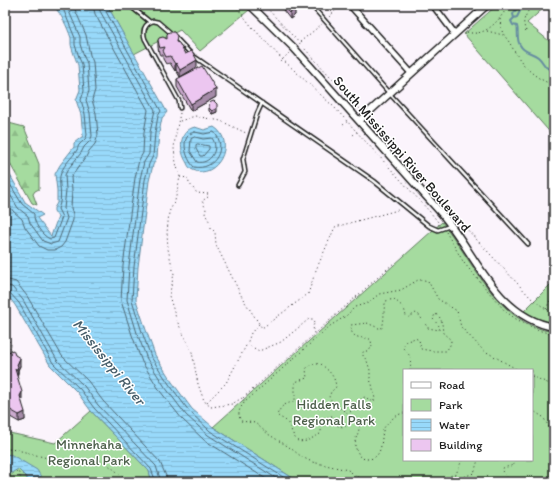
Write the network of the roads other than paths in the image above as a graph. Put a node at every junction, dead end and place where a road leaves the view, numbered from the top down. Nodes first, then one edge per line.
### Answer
1 (129, 5) edge
2 (250, 5) edge
3 (311, 5) edge
4 (350, 5) edge
5 (433, 5) edge
6 (488, 5) edge
7 (150, 22) junction
8 (455, 34) junction
9 (411, 74) junction
10 (389, 93) junction
11 (262, 103) junction
12 (180, 108) road end
13 (359, 121) junction
14 (238, 185) dead end
15 (452, 226) junction
16 (528, 244) dead end
17 (554, 327) edge

1 - 7 lane
2 - 13 street, South Mississippi River Boulevard
3 - 10 lane
4 - 9 street
5 - 8 street
6 - 8 street
7 - 11 lane
7 - 12 lane
8 - 9 street
9 - 10 street
10 - 13 street
10 - 16 lane
11 - 14 lane
11 - 15 lane
13 - 15 street, South Mississippi River Boulevard
15 - 17 street, South Mississippi River Boulevard

